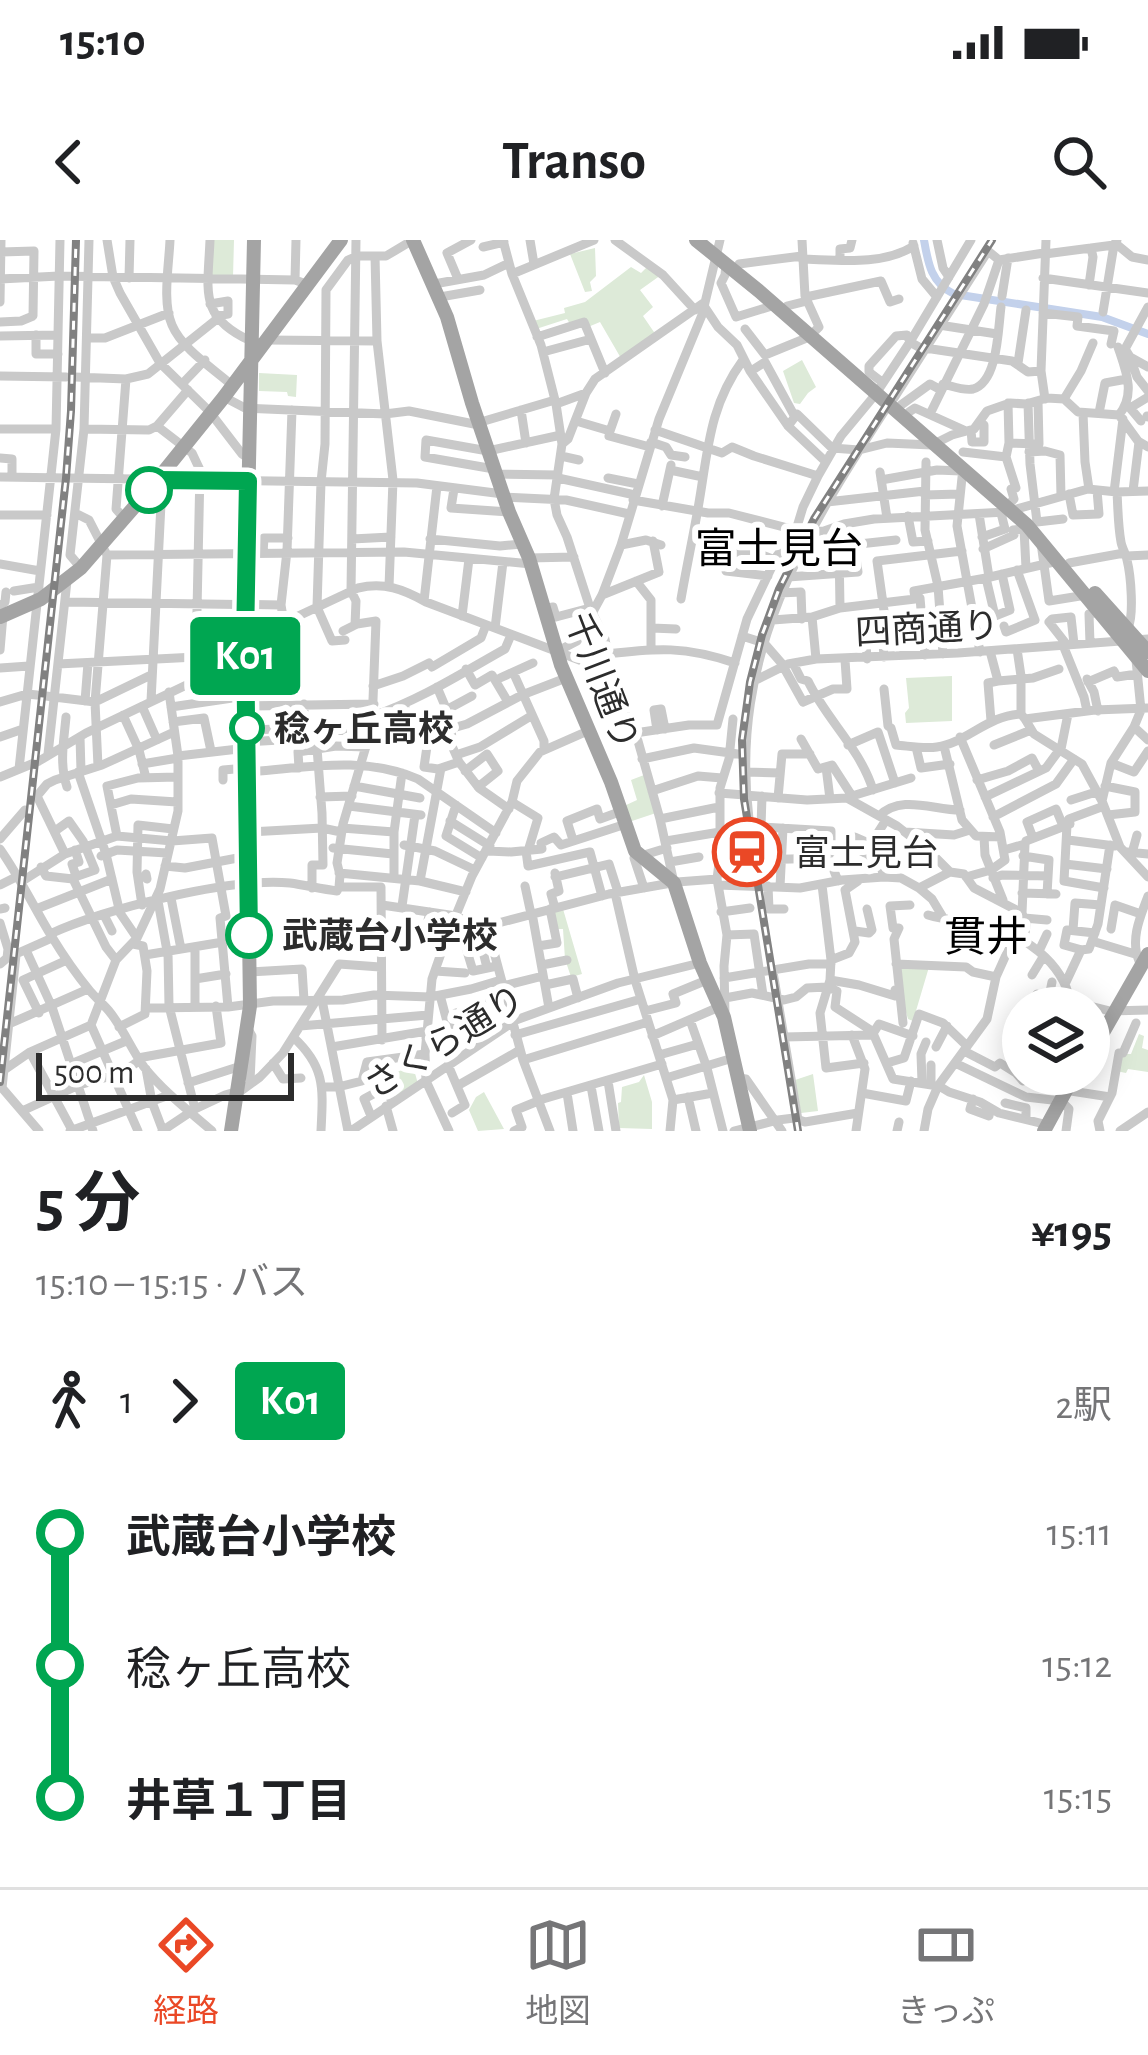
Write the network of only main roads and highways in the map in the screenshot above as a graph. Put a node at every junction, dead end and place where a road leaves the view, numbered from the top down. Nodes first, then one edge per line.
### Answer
1 (254, 240) edge
2 (341, 240) edge
3 (413, 240) edge
4 (696, 240) edge
5 (722, 251) edge
6 (259, 341) junction
7 (251, 363) junction
8 (1016, 507) junction
9 (1064, 563) junction
10 (1, 612) edge
11 (1138, 654) edge
12 (1141, 950) edge
13 (1110, 1023) edge
14 (1067, 1095) edge
15 (1055, 1128) edge
16 (744, 1130) edge
17 (231, 1131) edge

1 - 6 main road
2 - 6 main road
3 - 16 main road, 千川通り
4 - 5 main road
5 - 8 main road
6 - 7 main road
7 - 10 main road
7 - 17 main road
8 - 9 main road
8 - 9 main road
9 - 11 main road
9 - 11 main road
12 - 13 main road
14 - 15 main road

